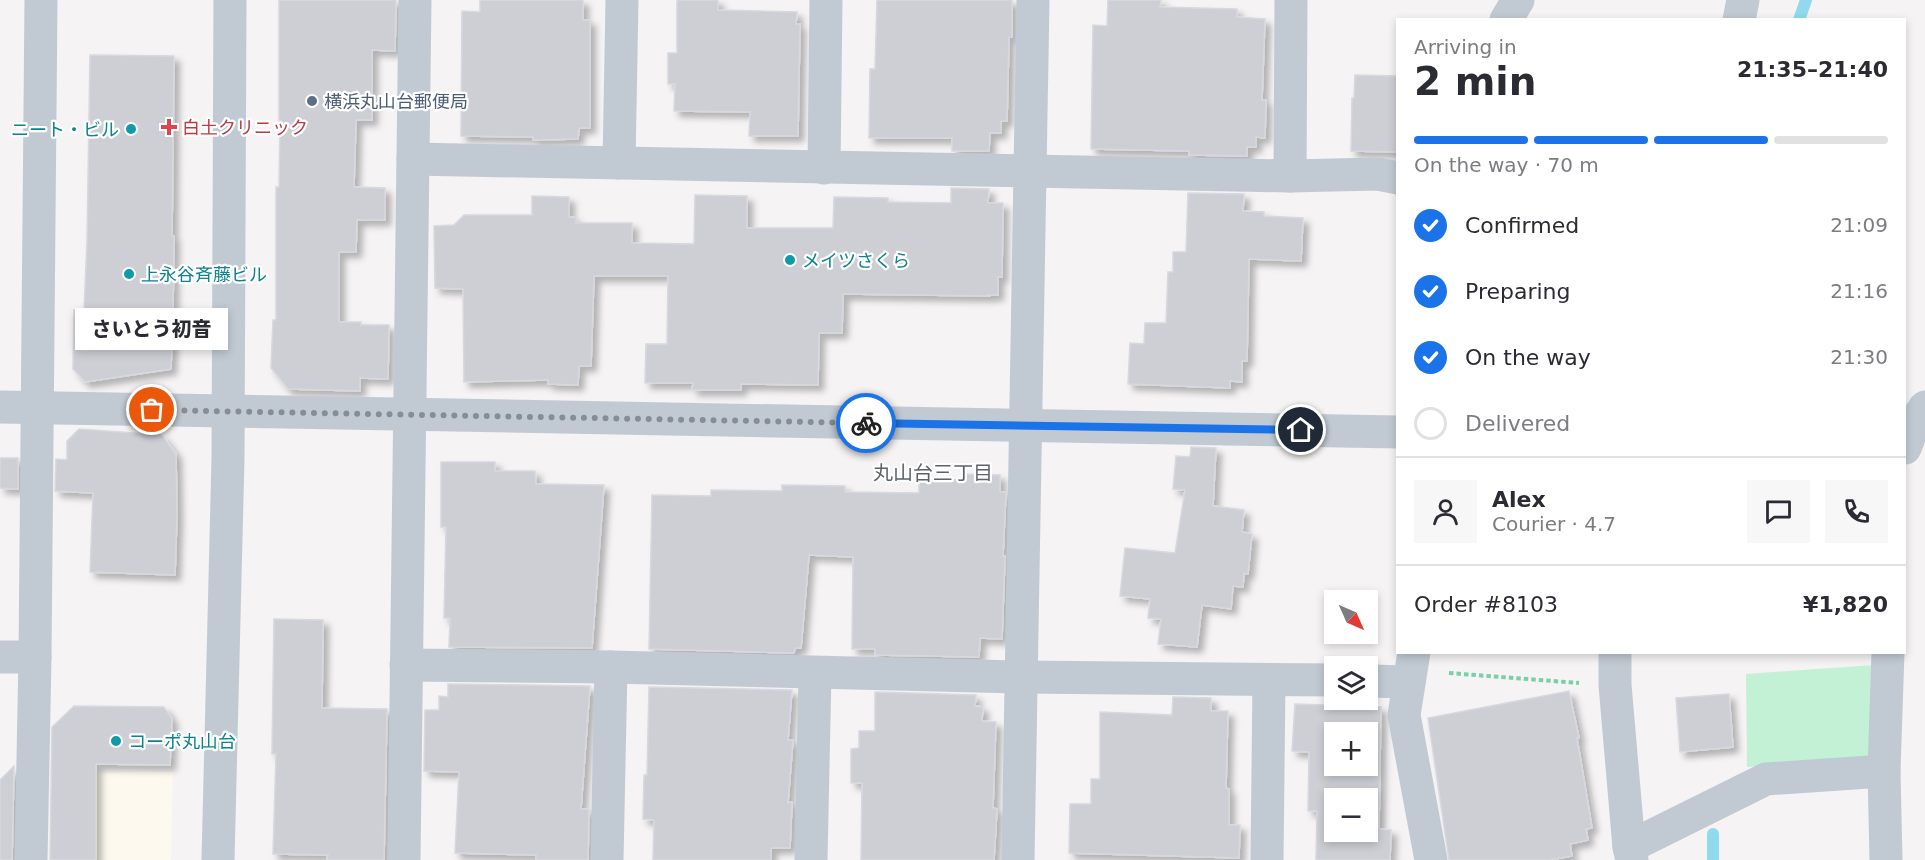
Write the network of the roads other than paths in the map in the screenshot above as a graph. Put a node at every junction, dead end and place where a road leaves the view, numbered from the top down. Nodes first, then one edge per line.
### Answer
1 (41, 0) edge
2 (230, 0) edge
3 (416, 0) edge
4 (622, 0) edge
5 (826, 0) edge
6 (1033, 0) edge
7 (1291, 0) edge
8 (1518, 0) edge
9 (1743, 0) edge
10 (1507, 18) edge
11 (1739, 18) edge
12 (413, 159) junction
13 (619, 163) junction
14 (824, 168) junction
15 (1032, 171) junction
16 (1290, 176) junction
17 (1396, 178) edge
18 (0, 407) edge
19 (1925, 407) edge
20 (37, 408) junction
21 (229, 411) junction
22 (409, 415) junction
23 (1027, 426) junction
24 (1396, 432) edge
25 (1906, 445) edge
26 (1615, 654) edge
27 (1888, 654) edge
28 (0, 657) edge
29 (35, 657) junction
30 (406, 665) junction
31 (611, 667) junction
32 (1412, 667) edge
33 (815, 673) junction
34 (1021, 677) junction
35 (1378, 678) edge
36 (1269, 680) junction
37 (1324, 680) edge
38 (1884, 771) junction
39 (1630, 854) edge
40 (31, 860) edge
41 (218, 860) edge
42 (404, 860) edge
43 (607, 860) edge
44 (812, 860) edge
45 (1018, 860) edge
46 (1267, 860) edge
47 (1431, 860) edge
48 (1886, 860) edge

1 - 20 street
2 - 21 street
3 - 12 street
4 - 13 street
5 - 14 street
6 - 15 street
7 - 16 street
8 - 10 street
9 - 11 street
12 - 13 street
12 - 22 street
13 - 14 street
14 - 15 street
15 - 16 street
15 - 23 street
16 - 17 street
18 - 20 street
19 - 25 street
20 - 21 street
20 - 29 street
21 - 22 street
21 - 41 street
22 - 23 street
22 - 30 street
23 - 24 street
23 - 34 street
26 - 39 street
27 - 38 street
28 - 29 street
29 - 40 street
30 - 31 street
30 - 42 street
31 - 33 street
31 - 43 street
32 - 35 street
32 - 47 street
33 - 34 street
33 - 44 street
34 - 36 street
34 - 45 street
36 - 37 street
36 - 46 street
38 - 39 street
38 - 48 street

